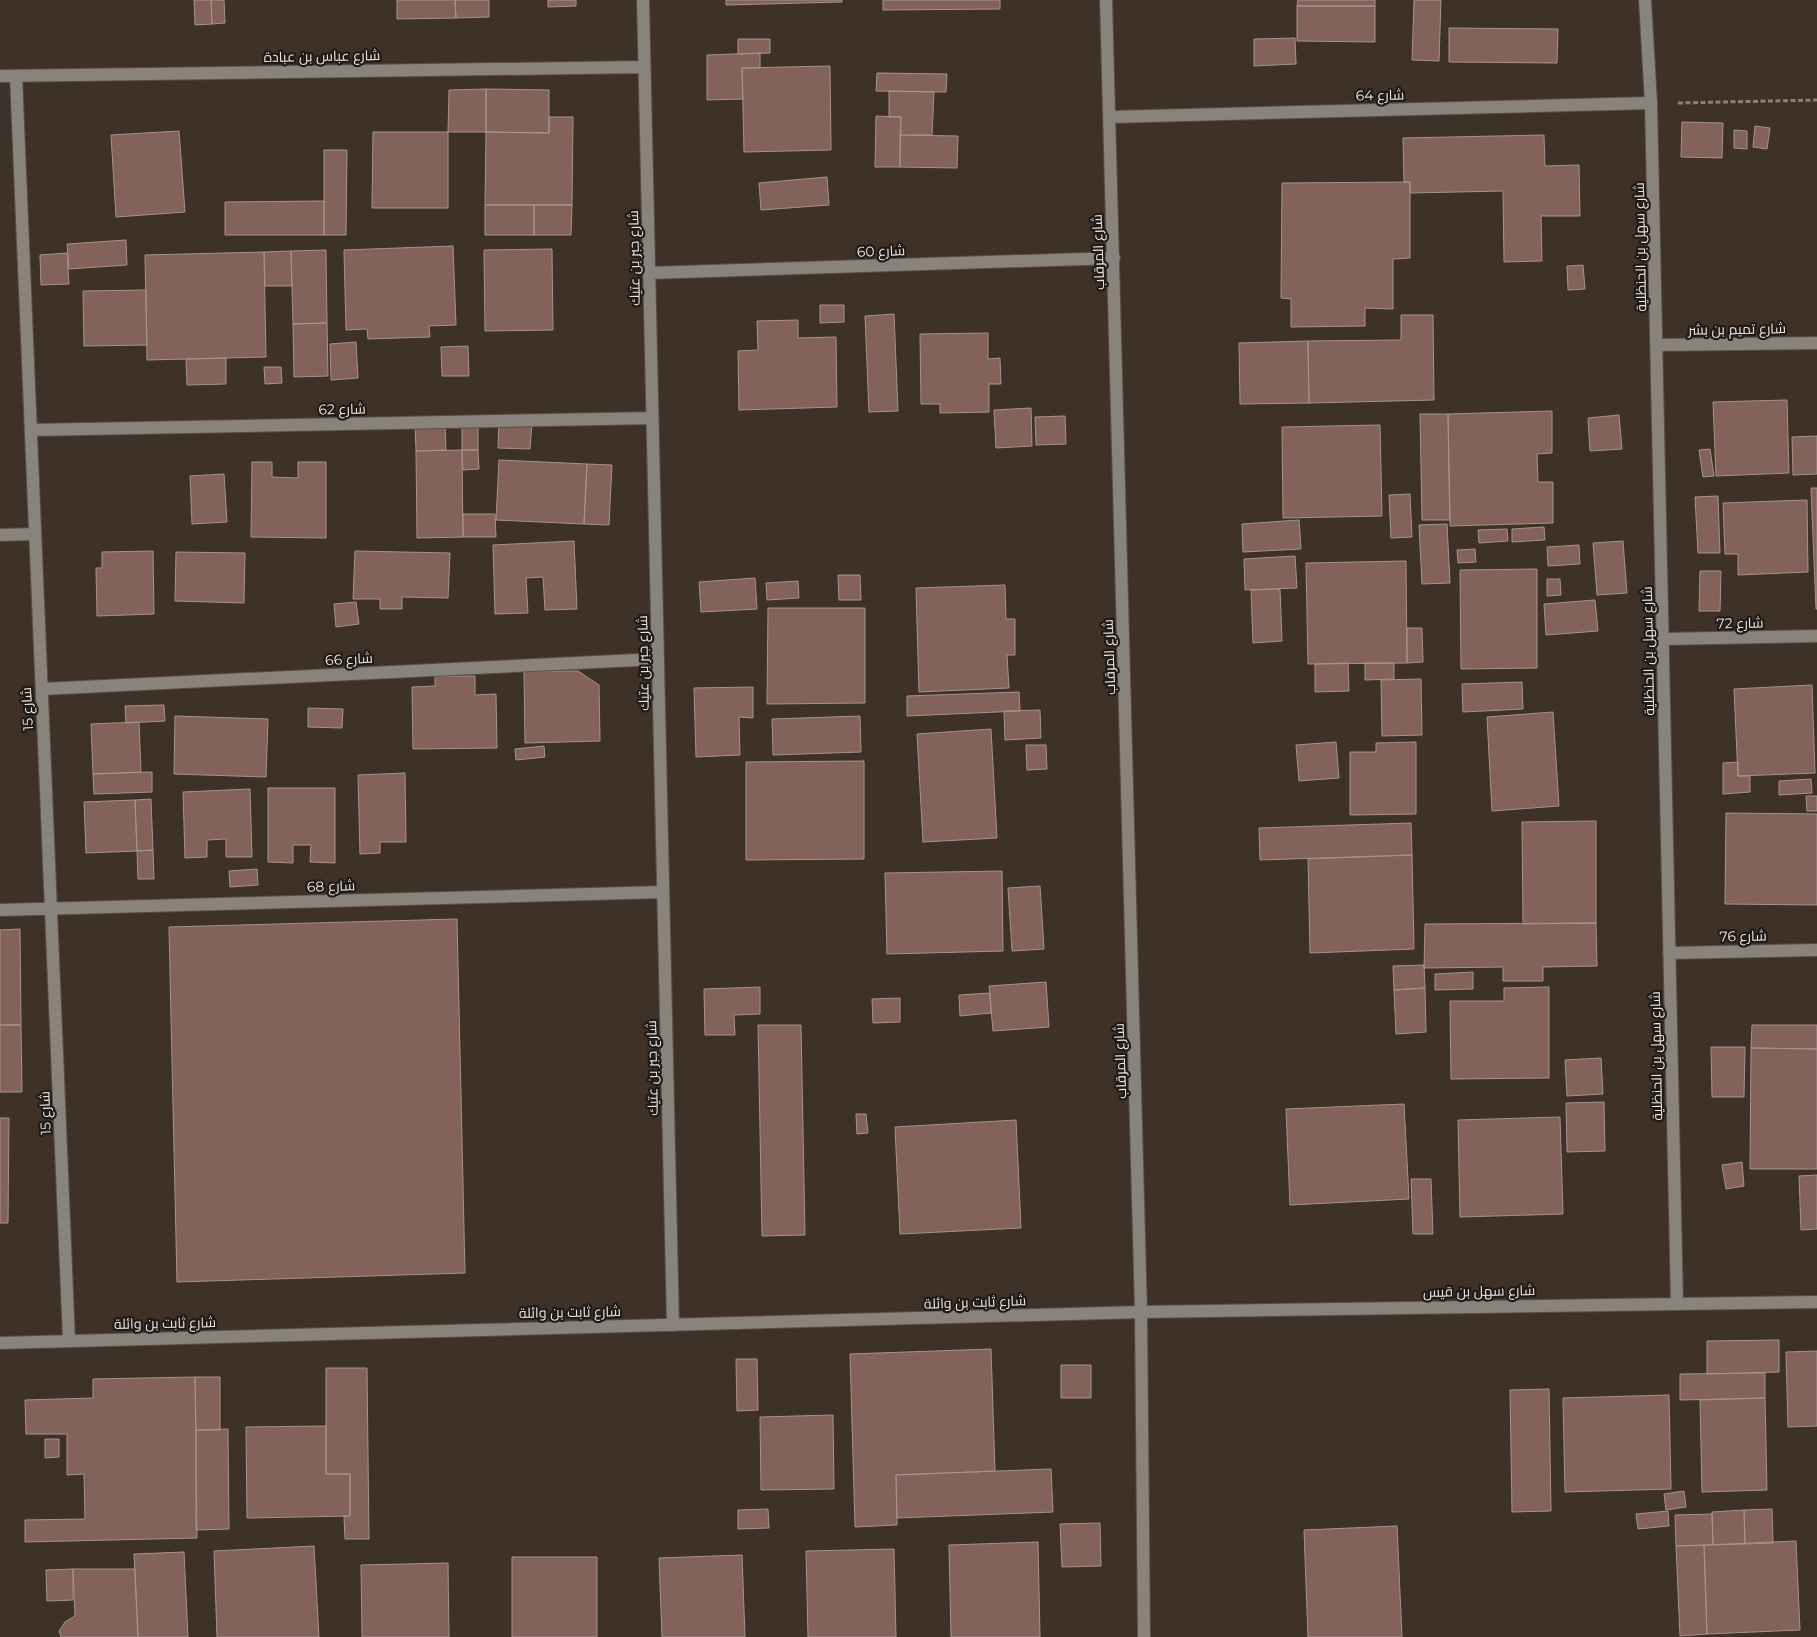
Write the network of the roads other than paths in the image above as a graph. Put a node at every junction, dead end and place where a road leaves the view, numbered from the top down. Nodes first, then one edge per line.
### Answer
1 (643, 0) edge
2 (1106, 0) edge
3 (1645, 0) edge
4 (644, 67) junction
5 (0, 76) edge
6 (16, 76) junction
7 (1651, 104) junction
8 (1110, 118) junction
9 (1114, 258) junction
10 (649, 273) junction
11 (1817, 343) edge
12 (1657, 345) junction
13 (652, 418) junction
14 (32, 430) junction
15 (34, 534) junction
16 (0, 535) edge
17 (1817, 636) edge
18 (1663, 639) junction
19 (658, 659) junction
20 (42, 690) junction
21 (663, 892) junction
22 (51, 908) junction
23 (0, 910) edge
24 (1817, 950) edge
25 (1669, 953) junction
26 (1677, 1302) junction
27 (1817, 1302) edge
28 (1141, 1312) junction
29 (673, 1325) junction
30 (69, 1340) junction
31 (0, 1343) edge
32 (1144, 1637) edge

1 - 4 street, شارع جبر بن عتيك
2 - 8 street, شارع المرقاب
3 - 7 street, شارع سهل بن الحنظلية
4 - 6 street, شارع عباس بن عبادة
4 - 10 street, شارع جبر بن عتيك
5 - 6 street, شارع عباس بن عبادة
6 - 14 street, شارع 15
7 - 8 street, شارع 64
7 - 12 street, شارع سهل بن الحنظلية
8 - 9 street, شارع المرقاب
9 - 10 street, شارع 60
9 - 28 street, شارع المرقاب
10 - 13 street, شارع جبر بن عتيك
11 - 12 street, شارع تميم بن بشر
12 - 18 street, شارع سهل بن الحنظلية
13 - 14 street, شارع 62
13 - 19 street, شارع جبر بن عتيك
14 - 15 street, شارع 15
15 - 16 street
15 - 20 street, شارع 15
17 - 18 street, شارع 72
18 - 25 street, شارع سهل بن الحنظلية
19 - 20 street, شارع 66
19 - 21 street, شارع جبر بن عتيك
20 - 22 street, شارع 15
21 - 22 street, شارع 68
21 - 29 street, شارع جبر بن عتيك
22 - 23 street, شارع 68
22 - 30 street, شارع 15
24 - 25 street, شارع 76
25 - 26 street, شارع سهل بن الحنظلية
26 - 27 street, شارع سهل بن قيس
26 - 28 street, شارع سهل بن قيس
28 - 29 street, شارع ثابت بن وائلة
28 - 32 street, شارع المرقاب
29 - 30 street, شارع ثابت بن وائلة
30 - 31 street, شارع ثابت بن وائلة

